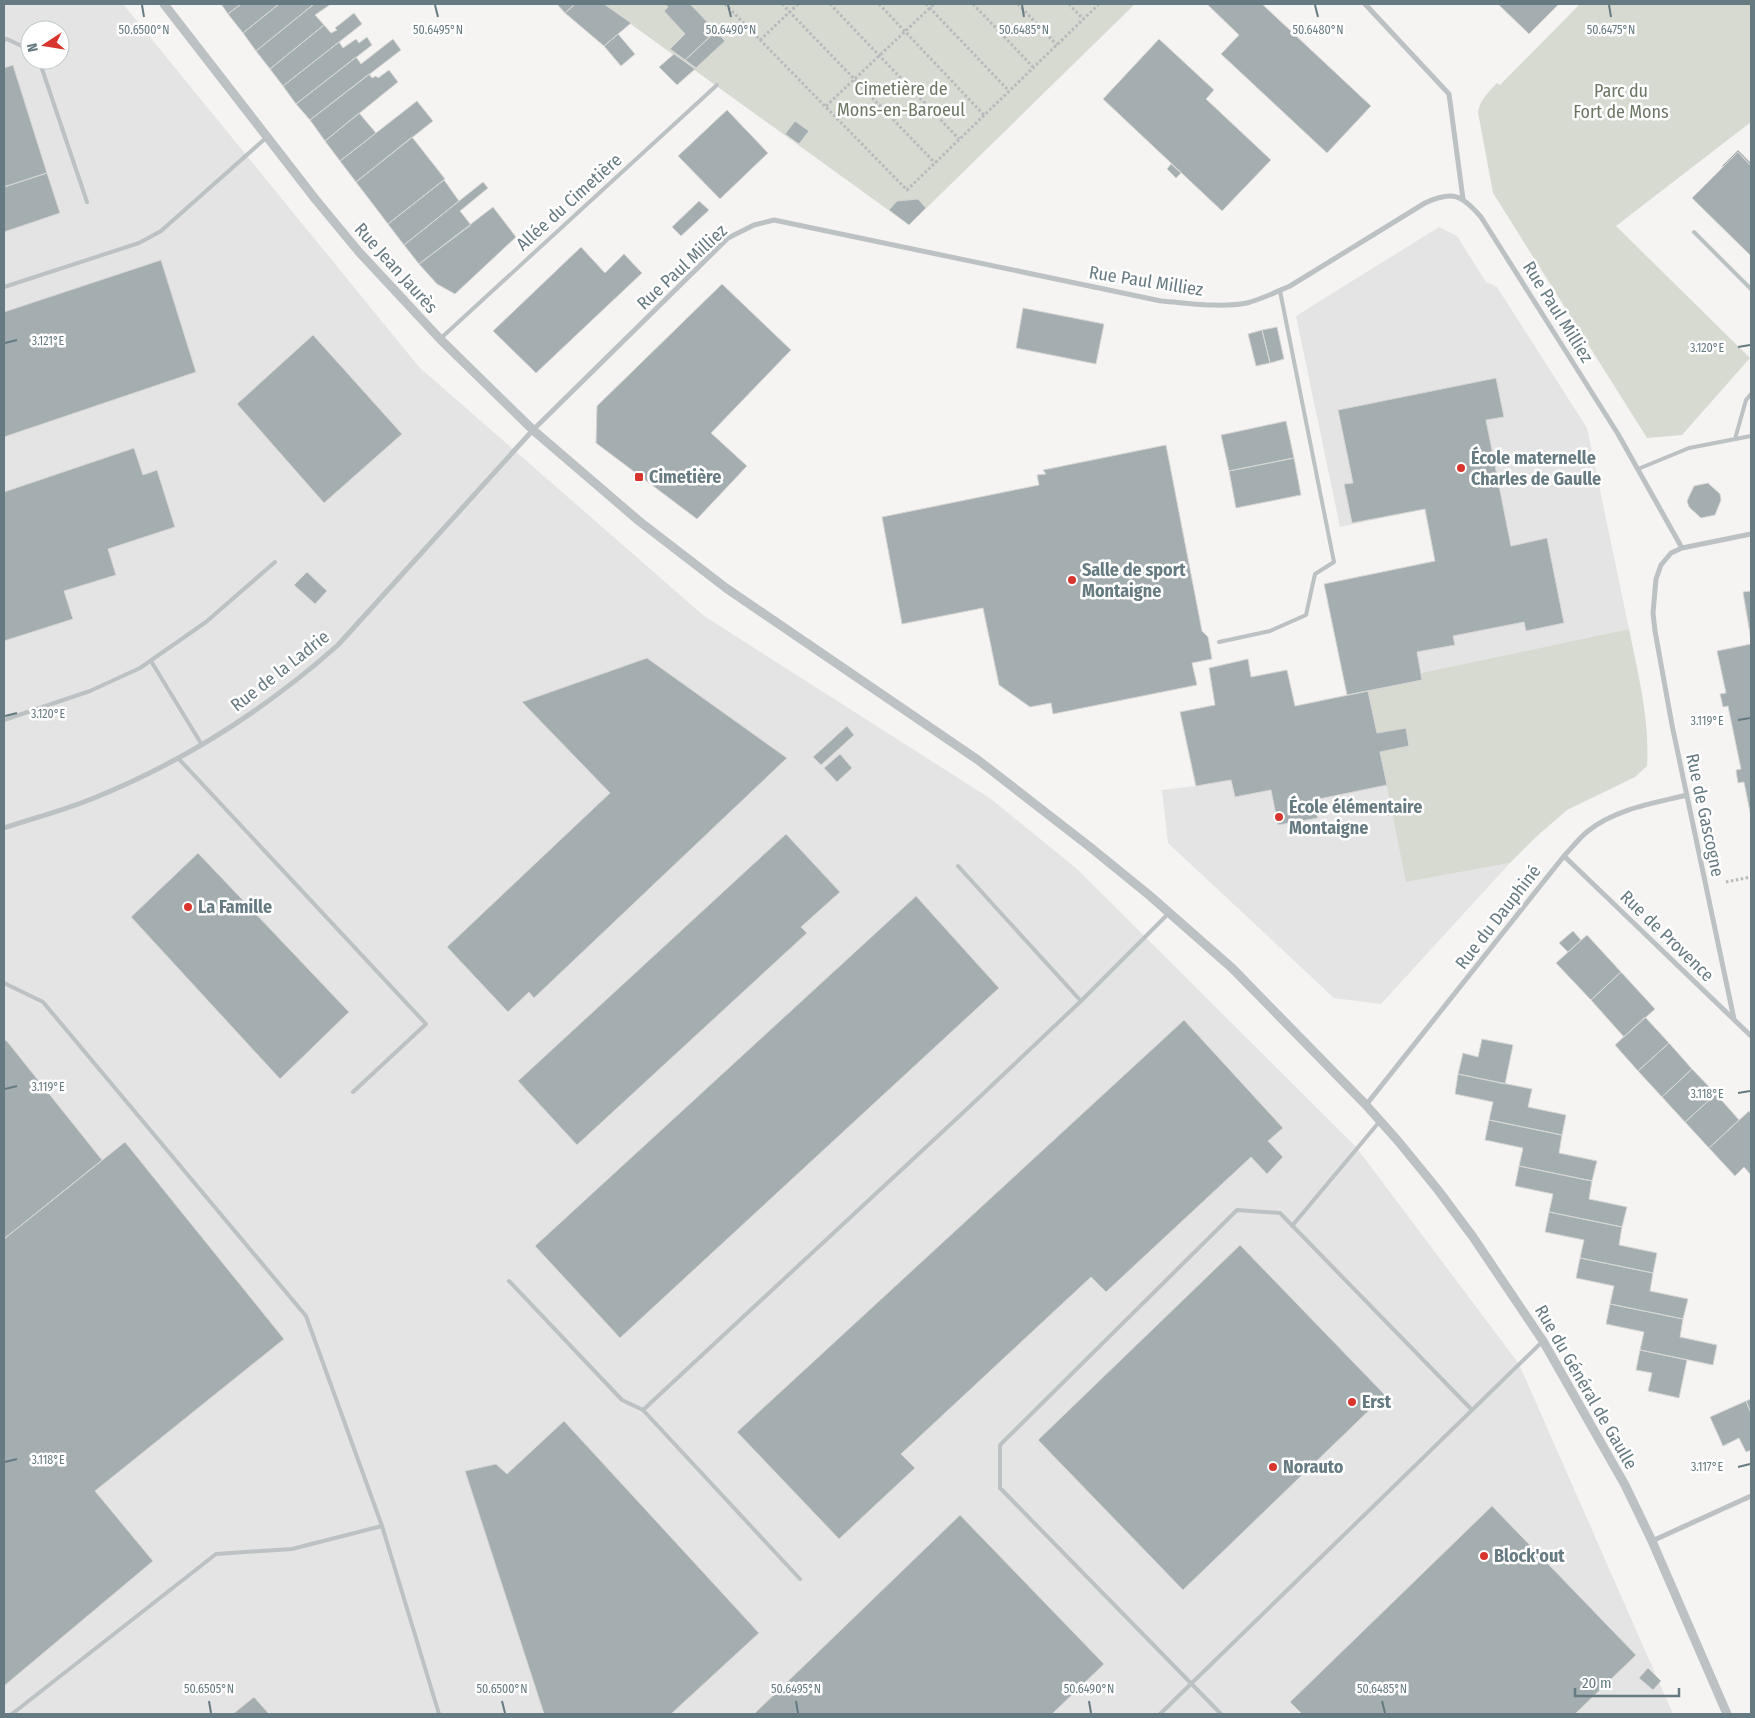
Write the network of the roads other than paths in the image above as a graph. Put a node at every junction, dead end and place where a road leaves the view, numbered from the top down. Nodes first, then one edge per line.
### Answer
1 (164, 4) edge
2 (1365, 4) edge
3 (4, 40) edge
4 (20, 45) edge
5 (42, 70) edge
6 (717, 86) dead end
7 (267, 137) junction
8 (1463, 199) junction
9 (87, 202) dead end
10 (1694, 232) dead end
11 (4, 287) edge
12 (1751, 289) edge
13 (1280, 291) junction
14 (440, 340) junction
15 (1751, 394) edge
16 (533, 430) junction
17 (1751, 436) edge
18 (1735, 439) junction
19 (1638, 469) junction
20 (1751, 534) edge
21 (1682, 548) junction
22 (275, 562) dead end
23 (1219, 642) dead end
24 (151, 660) junction
25 (4, 720) edge
26 (202, 745) junction
27 (178, 758) junction
28 (1687, 795) junction
29 (4, 828) edge
30 (1564, 856) junction
31 (958, 866) dead end
32 (1169, 913) junction
33 (4, 983) edge
34 (1081, 1001) junction
35 (1734, 1019) junction
36 (1751, 1036) edge
37 (353, 1092) dead end
38 (1366, 1105) junction
39 (1380, 1121) junction
40 (1292, 1226) junction
41 (509, 1281) dead end
42 (1543, 1341) junction
43 (643, 1410) junction
44 (1472, 1410) junction
45 (1751, 1496) edge
46 (382, 1526) junction
47 (1652, 1541) junction
48 (800, 1578) dead end
49 (1192, 1684) junction
50 (12, 1714) edge
51 (439, 1714) edge
52 (1160, 1714) edge
53 (1221, 1714) edge
54 (1728, 1714) edge

1 - 7 street, Rue Jean Jaurès
2 - 8 street
3 - 4 lane
5 - 9 lane
6 - 14 lane, Allée du Cimetière
7 - 11 lane
7 - 14 street, Rue Jean Jaurès
8 - 13 street, Rue Paul Milliez
8 - 19 street, Rue Paul Milliez
10 - 12 lane
13 - 16 street, Rue Paul Milliez
13 - 23 lane
14 - 16 street, Rue Jean Jaurès
15 - 18 lane
16 - 26 street, Rue de la Ladrie
16 - 32 street, Rue Jean Jaurès
17 - 18 lane
18 - 19 lane
19 - 21 street, Rue Paul Milliez
20 - 21 street, Rue de Gascogne
21 - 28 street, Rue de Gascogne
22 - 24 lane
24 - 25 lane
24 - 26 lane
26 - 27 street, Rue de la Ladrie
27 - 29 street, Rue de la Ladrie
27 - 37 lane
28 - 30 street, Rue du Dauphiné
28 - 35 street, Rue de Gascogne
30 - 35 street, Rue de Provence
30 - 38 street, Rue du Dauphiné
31 - 34 lane
32 - 34 lane
32 - 38 street, Rue du Général de Gaulle
33 - 46 lane
34 - 43 lane
35 - 36 street, Rue de Provence
38 - 39 street, Rue du Général de Gaulle
39 - 40 lane
39 - 42 street, Rue du Général de Gaulle
40 - 44 lane
40 - 49 lane
41 - 43 lane
42 - 44 lane
42 - 47 street, Rue du Général de Gaulle
43 - 48 lane
44 - 49 lane
45 - 47 street
46 - 50 lane
46 - 51 lane
47 - 54 street, Rue du Général de Gaulle
49 - 52 lane
49 - 53 lane

